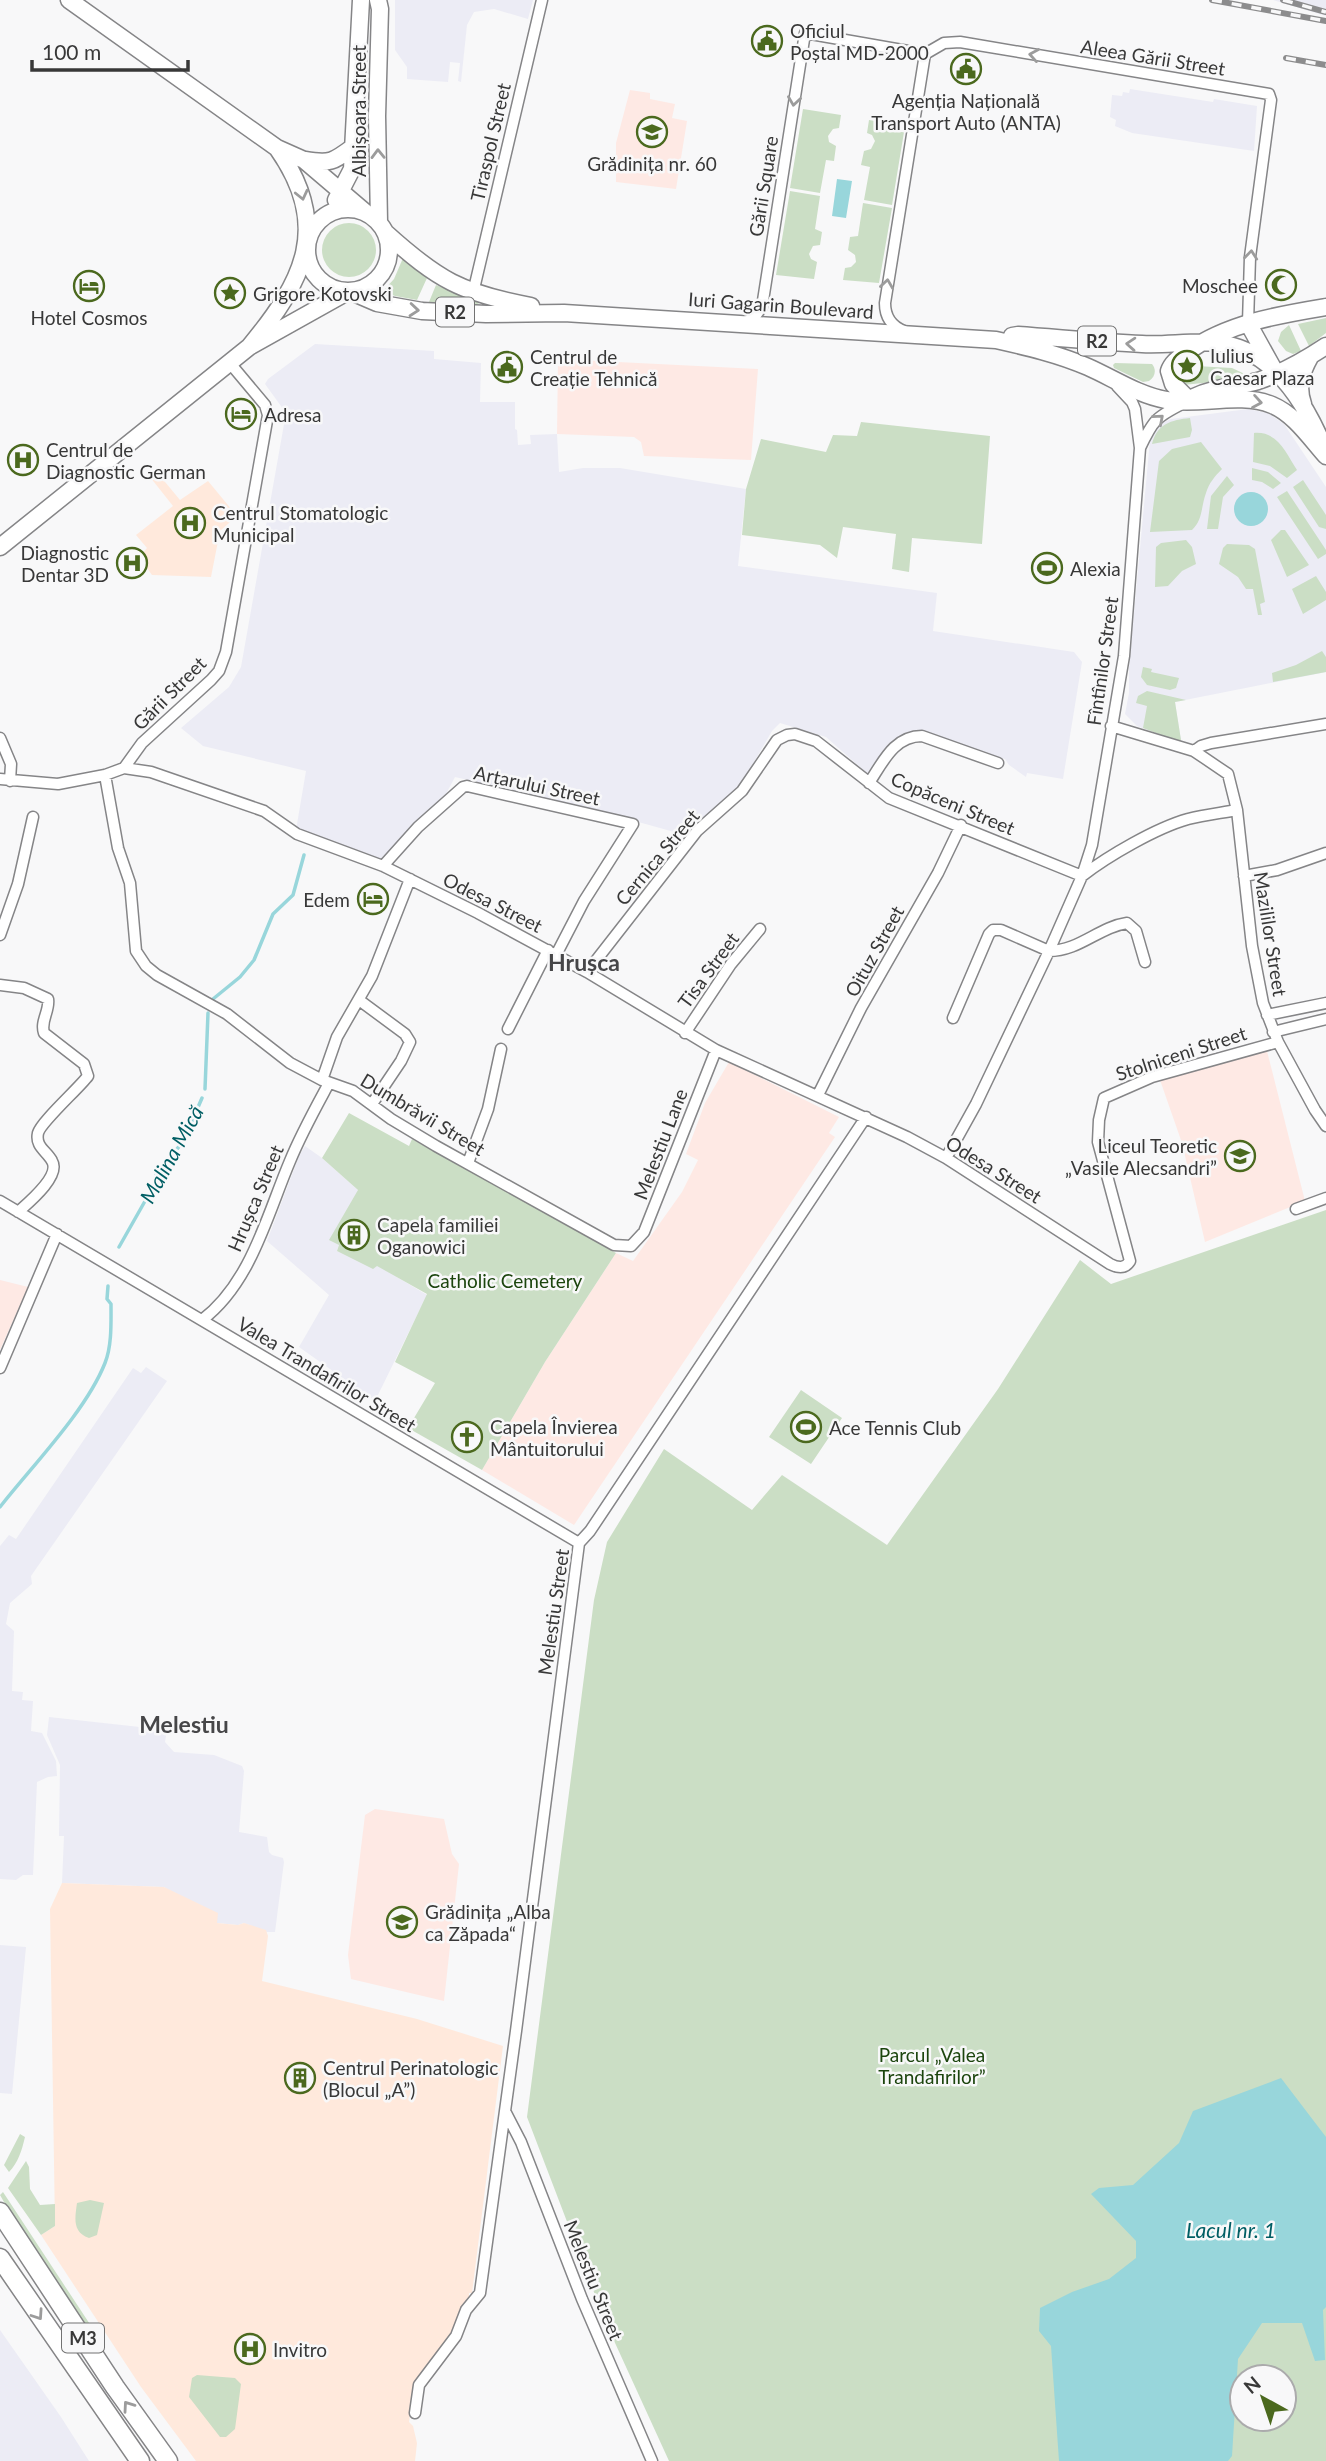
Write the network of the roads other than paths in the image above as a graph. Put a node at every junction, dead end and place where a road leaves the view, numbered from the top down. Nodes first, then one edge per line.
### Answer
1 (69, 0) edge
2 (361, 0) edge
3 (378, 0) edge
4 (542, 0) edge
5 (925, 54) junction
6 (353, 147) junction
7 (277, 148) junction
8 (304, 160) junction
9 (341, 192) junction
10 (365, 212) junction
11 (328, 214) junction
12 (383, 227) junction
13 (307, 248) junction
14 (349, 291) junction
15 (473, 293) junction
16 (1326, 307) edge
17 (564, 313) junction
18 (730, 323) junction
19 (1248, 323) junction
20 (915, 335) junction
21 (996, 340) junction
22 (1199, 344) junction
23 (1326, 346) edge
24 (248, 347) junction
25 (1310, 357) junction
26 (229, 362) junction
27 (1276, 373) junction
28 (1107, 376) junction
29 (1189, 400) junction
30 (1304, 406) junction
31 (1140, 448) junction
32 (1326, 455) edge
33 (0, 547) edge
34 (1326, 724) edge
35 (1111, 726) junction
36 (782, 736) joint
37 (0, 738) edge
38 (1194, 751) junction
39 (998, 763) dead end
40 (124, 768) junction
41 (105, 775) junction
42 (5, 780) edge
43 (869, 783) junction
44 (1237, 810) junction
45 (33, 817) dead end
46 (961, 825) junction
47 (1326, 853) edge
48 (383, 866) junction
49 (1082, 876) junction
50 (1244, 876) junction
51 (410, 879) junction
52 (760, 929) dead end
53 (0, 935) edge
54 (1049, 951) junction
55 (552, 953) junction
56 (1145, 962) dead end
57 (587, 972) junction
58 (0, 985) edge
59 (359, 1000) junction
60 (1326, 1003) edge
61 (1267, 1015) junction
62 (953, 1018) dead end
63 (1326, 1019) edge
64 (508, 1029) dead end
65 (685, 1033) junction
66 (1276, 1037) junction
67 (501, 1049) dead end
68 (716, 1050) junction
69 (325, 1081) junction
70 (818, 1095) junction
71 (372, 1104) junction
72 (866, 1117) junction
73 (1326, 1126) edge
74 (946, 1158) junction
75 (468, 1163) junction
76 (1326, 1198) edge
77 (0, 1201) edge
78 (1296, 1209) dead end
79 (18, 1212) junction
80 (57, 1234) junction
81 (631, 1246) joint
82 (1124, 1267) joint
83 (202, 1320) junction
84 (0, 1368) edge
85 (579, 1543) junction
86 (506, 2112) junction
87 (0, 2212) edge
88 (0, 2258) edge
89 (415, 2413) dead end
90 (139, 2461) edge
91 (168, 2461) edge
92 (652, 2461) edge

1 - 7 main road
2 - 6 main road, Albișoara Street
12 -> 3 main road, Albișoara Street
4 - 15 street, Tiraspol Street
5 -> 18 street, Gării Square
19 -> 5 street, Aleea Gării Street
20 -> 5 street
6 - 8 main road
6 - 9 main road, Albișoara Street
7 - 8 main road
7 -> 13 main road
8 - 9 main road
9 - 10 main road
9 - 11 main road, Albișoara Street
10 - 11 main road
10 - 12 main road
11 - 13 main road
12 - 14 main road
12 - 15 main road, Iuri Gagarin Boulevard / R2
13 - 14 main road
13 - 24 main road
14 -> 17 main road, Iuri Gagarin Boulevard / R2
14 - 24 main road
15 - 17 main road, Iuri Gagarin Boulevard / R2
16 - 19 main road, R2
17 - 18 main road, Iuri Gagarin Boulevard / R2
18 - 20 main road, Iuri Gagarin Boulevard / R2
19 - 22 main road, R2
19 - 27 main road
20 - 21 main road, Iuri Gagarin Boulevard / R2
22 -> 21 main road, Iuri Gagarin Boulevard / R2
21 - 28 main road, Iuri Gagarin Boulevard / R2
22 - 27 main road, Iuri Gagarin Boulevard
22 - 29 main road
23 - 25 main road, R2
24 - 26 main road
25 - 27 main road, R2
25 - 30 main road
26 - 33 main road
26 - 40 street, Gării Street
27 - 29 main road, Iuri Gagarin Boulevard / R2
27 - 30 main road
28 - 29 main road, Iuri Gagarin Boulevard / R2
28 - 31 street, Fîntînilor Street
31 -> 29 street, Fîntînilor Street
29 -> 32 main road
30 - 32 main road
31 - 35 street, Fîntînilor Street
34 - 38 street
35 - 38 street, Mazililor Street
35 - 49 street, Fîntînilor Street
36 - 43 street, Copăceni Street
36 - 57 street, Cernica Street
37 - 42 street
38 - 44 street, Mazililor Street
39 - 43 street
40 - 41 street
40 - 48 street, Odesa Street
41 - 42 street
41 - 69 street, Dumbrăvii Street
43 - 46 street, Copăceni Street
44 - 49 street
44 - 50 street, Mazililor Street
45 - 53 street
46 - 49 street, Copăceni Street
46 - 70 street, Oituz Street
47 - 50 street
48 - 51 street, Odesa Street
48 - 55 street, Arțarului Street
49 - 54 street, Fîntînilor Street
50 - 61 street, Mazililor Street
51 - 55 street, Odesa Street
51 - 59 street, Hrușca Street
52 - 65 street, Tisa Street
54 - 56 street
54 - 62 street
54 - 74 street, Fîntînilor Street
55 - 57 street, Odesa Street
55 - 64 street
57 - 65 street, Odesa Street
58 - 79 street
59 - 69 street, Hrușca Street
59 - 71 street
60 - 61 street, Stolniceni Street
61 - 66 street, Mazililor Street
63 - 66 street
65 - 68 street, Odesa Street
66 - 73 street, Mazililor Street
66 - 82 street, Stolniceni Street
67 - 75 street
68 - 70 street, Odesa Street
68 - 81 street, Melestiu Lane
69 - 71 street, Dumbrăvii Street
69 - 83 street, Hrușca Street
70 - 72 street, Odesa Street
71 - 75 street, Dumbrăvii Street
72 - 74 street, Odesa Street
72 - 85 street, Melestiu Street
74 - 82 street, Odesa Street
75 - 81 street, Dumbrăvii Street
76 - 78 street
77 - 79 street, Valea Trandafirilor Street
79 - 80 street, Valea Trandafirilor Street
80 - 83 street, Valea Trandafirilor Street
80 - 84 street
83 - 85 street, Valea Trandafirilor Street
85 - 86 street, Melestiu Street
86 - 89 street, Melestiu Street
86 - 92 street, Melestiu Street
91 -> 87 highway, M3
88 -> 90 highway, M3

